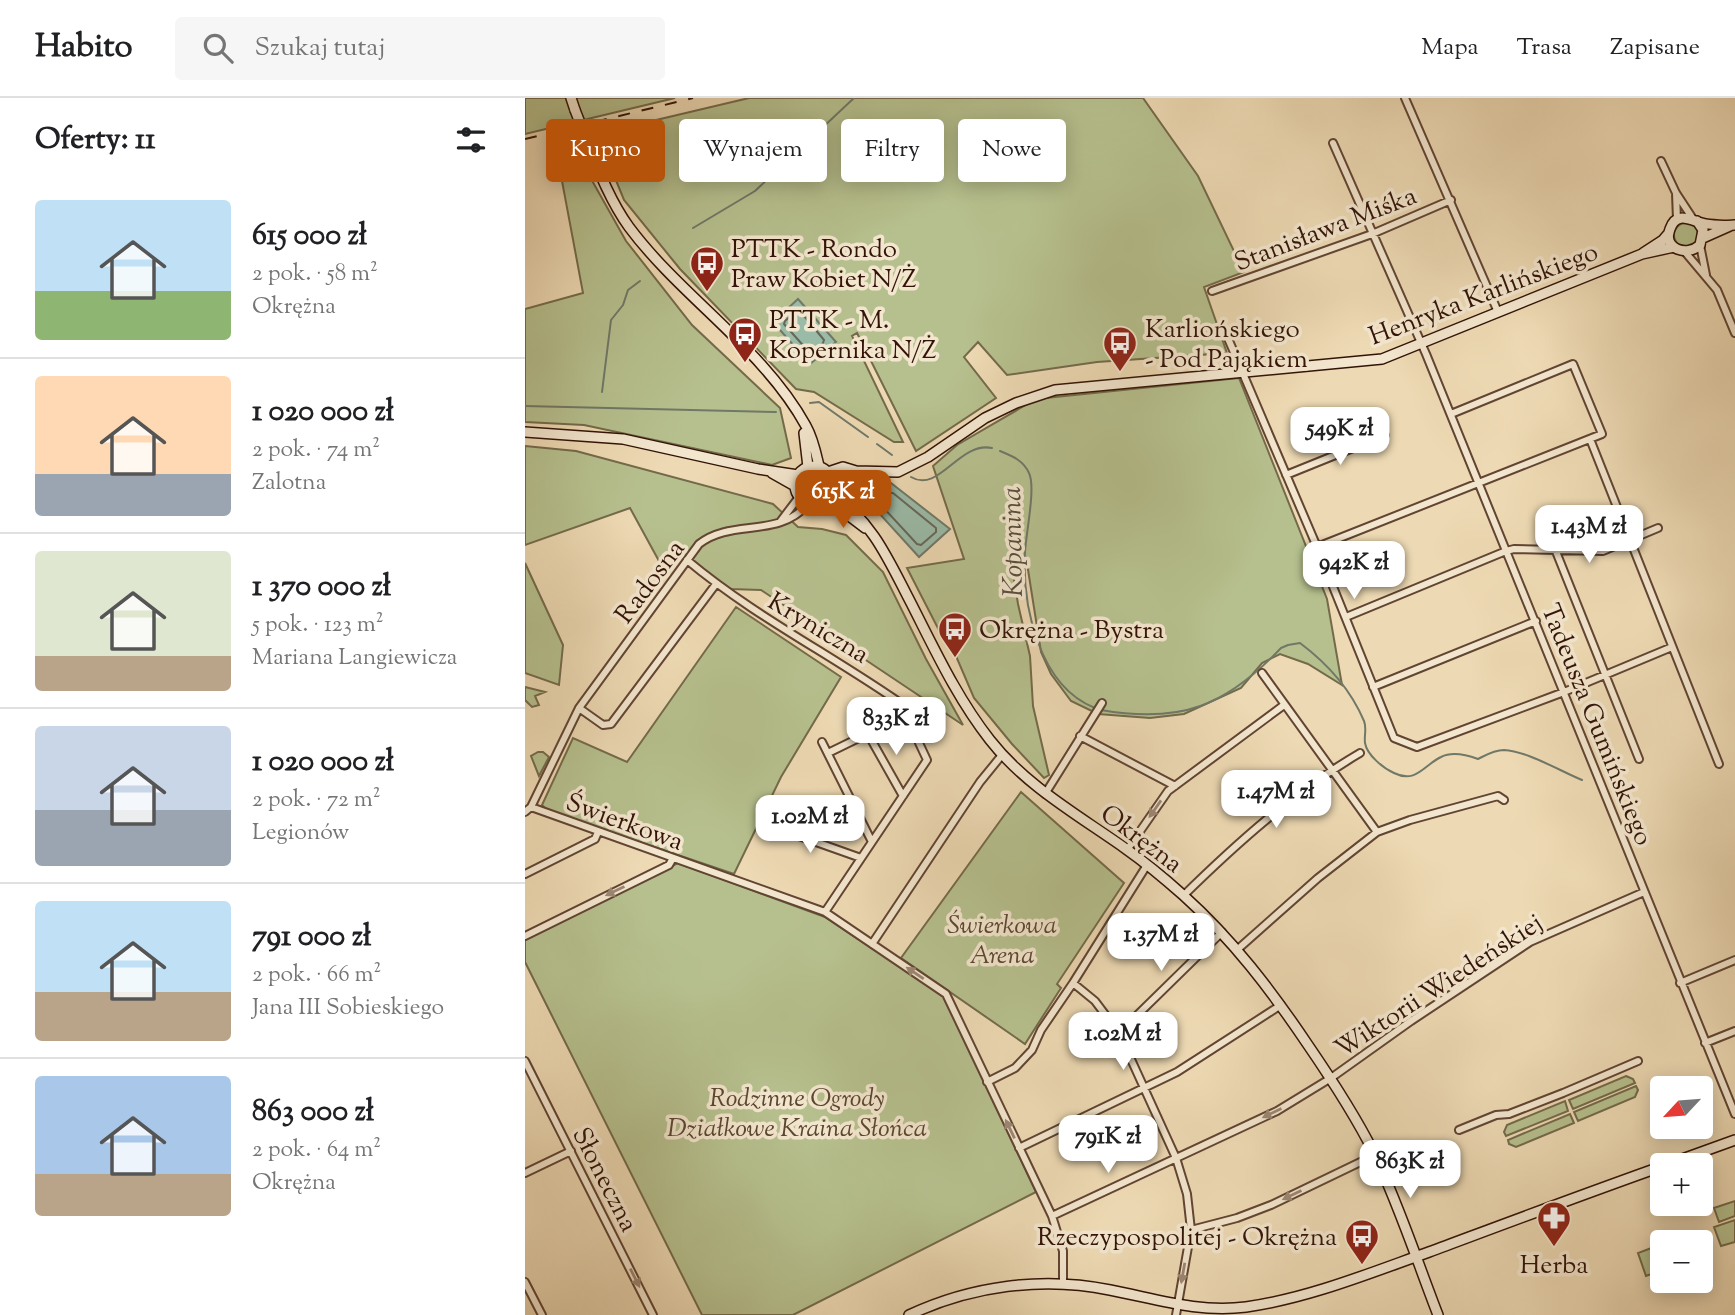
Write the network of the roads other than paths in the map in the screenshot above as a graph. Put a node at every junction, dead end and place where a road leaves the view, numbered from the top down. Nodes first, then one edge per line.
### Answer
1 (571, 98) edge
2 (1405, 98) edge
3 (1333, 143) dead end
4 (1661, 161) dead end
5 (1676, 193) junction
6 (1451, 200) junction
7 (1677, 220) junction
8 (1695, 220) junction
9 (1732, 225) edge
10 (1668, 233) junction
11 (1372, 234) junction
12 (1701, 242) junction
13 (1674, 247) junction
14 (1685, 252) junction
15 (1642, 254) junction
16 (1706, 275) junction
17 (1212, 291) dead end
18 (1497, 312) junction
19 (1224, 329) dead end
20 (1735, 333) edge
21 (1422, 343) junction
22 (1244, 372) junction
23 (798, 414) junction
24 (1451, 414) junction
25 (525, 432) edge
26 (1385, 435) dead end
27 (1590, 439) junction
28 (808, 467) junction
29 (819, 467) junction
30 (856, 471) junction
31 (771, 472) junction
32 (828, 472) junction
33 (798, 475) junction
34 (1286, 475) junction
35 (834, 481) junction
36 (1478, 483) junction
37 (795, 486) junction
38 (832, 493) junction
39 (799, 497) junction
40 (825, 502) junction
41 (808, 504) junction
42 (780, 522) junction
43 (1658, 528) dead end
44 (874, 536) junction
45 (1629, 540) junction
46 (1317, 547) junction
47 (1555, 549) junction
48 (1506, 551) junction
49 (687, 559) junction
50 (716, 584) junction
51 (1346, 617) junction
52 (1537, 621) junction
53 (1672, 647) junction
54 (1262, 673) dead end
55 (1606, 675) junction
56 (1373, 687) junction
57 (1565, 692) junction
58 (1102, 703) dead end
59 (1284, 705) junction
60 (579, 708) junction
61 (906, 715) junction
62 (868, 734) junction
63 (1080, 736) junction
64 (822, 742) dead end
65 (828, 753) junction
66 (1360, 753) dead end
67 (1002, 755) junction
68 (1639, 759) dead end
69 (1719, 764) dead end
70 (1332, 770) junction
71 (1175, 786) junction
72 (1045, 794) junction
73 (903, 796) junction
74 (1504, 800) dead end
75 (528, 809) edge
76 (768, 825) dead end
77 (599, 832) junction
78 (1377, 832) junction
79 (872, 842) junction
80 (1127, 850) junction
81 (673, 858) junction
82 (861, 858) junction
83 (1147, 865) junction
84 (525, 874) edge
85 (1644, 892) junction
86 (1183, 895) junction
87 (825, 912) junction
88 (1222, 932) junction
89 (525, 936) edge
90 (872, 944) junction
91 (1238, 949) junction
92 (1735, 960) edge
93 (1073, 983) junction
94 (1680, 983) junction
95 (1280, 1004) junction
96 (1735, 1031) edge
97 (1119, 1033) junction
98 (1705, 1043) junction
99 (525, 1061) edge
100 (1638, 1061) dead end
101 (1331, 1078) junction
102 (987, 1083) junction
103 (1146, 1089) junction
104 (1734, 1109) edge
105 (1459, 1130) dead end
106 (1735, 1140) edge
107 (1019, 1148) junction
108 (571, 1151) junction
109 (1699, 1153) edge
110 (1375, 1155) junction
111 (1176, 1158) junction
112 (1650, 1171) edge
113 (525, 1173) edge
114 (1052, 1216) junction
115 (1191, 1230) junction
116 (1415, 1256) junction
117 (525, 1282) edge
118 (1063, 1284) junction
119 (1177, 1310) edge
120 (542, 1315) edge
121 (653, 1315) edge
122 (909, 1315) edge
123 (1438, 1315) edge

1 - 23 street, bridge
2 - 6 street
3 - 11 street, Tadeusza Gumińskiego
4 - 5 street
5 - 7 street
5 - 8 street
6 - 11 street, Stanisława Miśka
6 - 18 street
7 - 8 street
7 - 10 street
8 - 9 street
8 - 12 street
9 - 12 street
10 - 13 street
10 - 15 street, Henryka Karlińskiego
11 - 17 street, Stanisława Miśka
11 - 21 street, Tadeusza Gumińskiego
12 - 14 street
12 - 16 street
13 - 14 street
13 - 15 street, Henryka Karlińskiego
14 - 16 street
15 - 18 street, Henryka Karlińskiego
16 - 20 street
18 - 21 street, Henryka Karlińskiego
19 - 22 street
21 - 22 street, Henryka Karlińskiego
21 - 24 street, Tadeusza Gumińskiego
22 - 30 street, Henryka Karlińskiego
22 - 34 street
23 - 28 street
23 - 29 street
24 - 27 street
24 - 36 street, Tadeusza Gumińskiego
25 - 31 street
26 - 34 street
27 - 36 street
27 - 45 street
28 - 29 street
28 - 33 street
29 - 32 street
30 - 32 street, Henryka Karlińskiego
30 - 35 street, Henryka Karlińskiego
31 - 33 street
31 - 37 street
32 - 35 street
33 - 37 street
34 - 46 street
35 - 38 street
36 - 46 street
36 - 48 street, Tadeusza Gumińskiego
37 - 39 street
38 - 40 street
38 - 44 street, Okrężna
39 - 41 street
39 - 42 street
40 - 41 street
40 - 44 street, Okrężna
41 - 42 street, Radosna
42 - 49 street, Radosna
43 - 45 street
44 - 67 street, Okrężna
45 - 47 street
45 - 53 street
46 - 51 street
47 - 48 street
47 - 55 street
48 - 51 street
48 - 52 street, Tadeusza Gumińskiego
49 - 50 street, Kryniczna
49 - 60 street, Radosna
50 - 60 street
50 - 61 street, Kryniczna
51 - 56 street
52 - 56 street
52 - 57 street, Tadeusza Gumińskiego
53 - 55 street
53 - 69 street
54 - 59 street
55 - 57 street
55 - 68 street
56 - 57 street
57 - 85 street, Tadeusza Gumińskiego
58 - 63 street
59 - 70 street
59 - 71 street
60 - 75 street, Radosna
61 - 62 street
61 - 73 street, Kryniczna
62 - 65 street
62 - 73 street
63 - 71 street
63 - 72 street
64 - 65 street
65 - 79 street
66 - 70 street
67 - 72 street, Okrężna
67 - 90 street
70 - 78 street
70 - 86 street
71 -> 80 street
72 - 80 street, Okrężna
73 - 79 street, Kryniczna
74 - 78 street
75 - 77 street, Świerkowa
76 - 82 street
77 - 81 street, Świerkowa
77 - 84 street
78 - 91 street
79 - 82 street, Kryniczna
80 - 83 street, Okrężna
81 - 87 street, Świerkowa
81 -> 89 street
82 - 87 street, Kryniczna
83 - 86 street, Okrężna
83 - 93 street
85 - 94 street, Tadeusza Gumińskiego
85 - 101 street, Wiktorii Wiedeńskiej
86 - 88 street, Okrężna
87 - 90 street, Świerkowa
88 - 91 street, Okrężna
88 - 97 street
102 -> 90 street, Świerkowa
91 - 95 street, Okrężna
92 - 94 street
93 - 97 street
93 - 102 street
94 - 98 street, Tadeusza Gumińskiego
95 - 101 street, Okrężna
95 - 103 street
96 - 98 street
97 - 103 street
98 - 104 street, Tadeusza Gumińskiego
99 - 108 street, Słoneczna
100 - 105 street
101 - 110 street, Okrężna
101 -> 111 street, Wiktorii Wiedeńskiej
107 -> 102 street, Świerkowa
103 - 107 street
103 - 111 street
106 - 109 street
107 - 114 street, Świerkowa
108 - 113 street
108 -> 121 street, Słoneczna
110 -> 115 street
110 - 116 street, Okrężna
111 - 114 street, Wiktorii Wiedeńskiej
111 - 115 street
112 - 116 street
114 - 118 street, Świerkowa
115 -> 119 street
116 - 119 street
116 - 123 street, Okrężna
117 - 120 street
118 - 119 street
118 - 122 street

